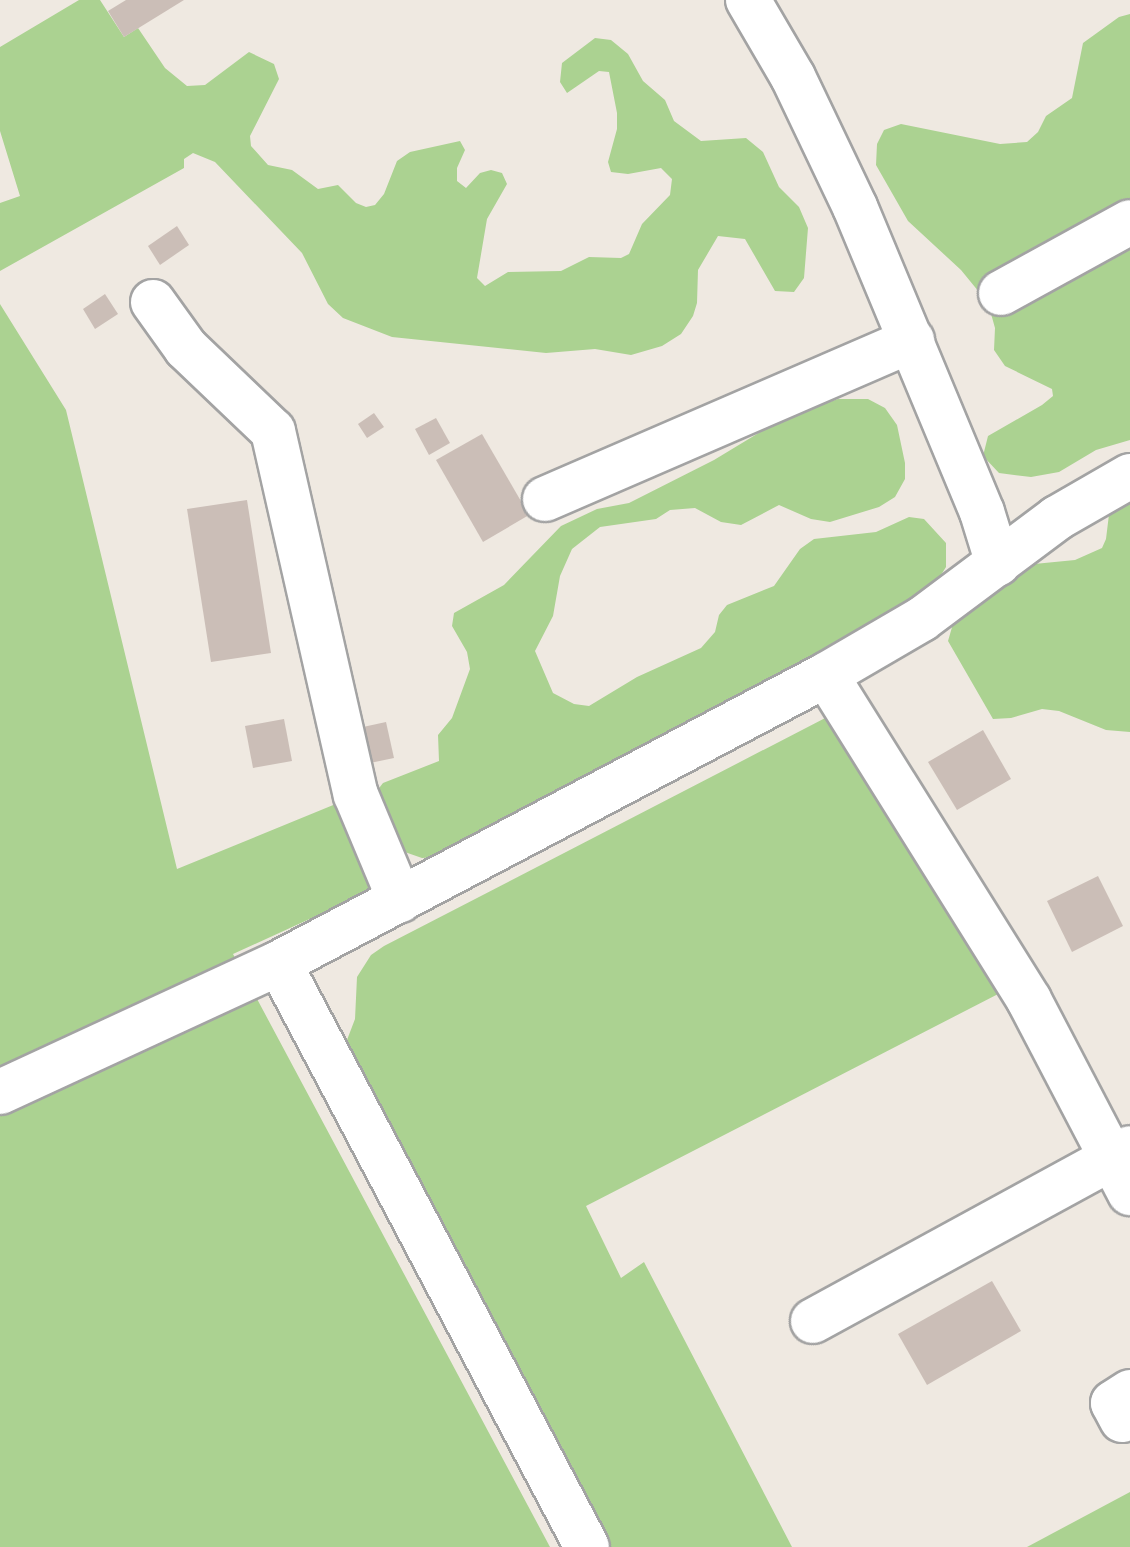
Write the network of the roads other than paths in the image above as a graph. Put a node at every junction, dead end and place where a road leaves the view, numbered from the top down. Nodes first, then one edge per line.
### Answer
1 (748, 0) edge
2 (1130, 222) edge
3 (1001, 293) dead end
4 (153, 302) dead end
5 (912, 340) junction
6 (1130, 476) edge
7 (545, 499) dead end
8 (998, 564) junction
9 (826, 675) junction
10 (400, 900) junction
11 (279, 963) junction
12 (0, 1092) edge
13 (1124, 1167) edge
14 (813, 1321) dead end
15 (587, 1547) edge

1 - 5 lane
2 - 3 lane
4 - 10 lane
5 - 7 lane
5 - 8 lane
6 - 8 lane
8 - 9 lane
9 - 10 lane
9 - 13 lane
10 - 11 lane
11 - 12 lane
11 - 15 lane
13 - 14 lane

